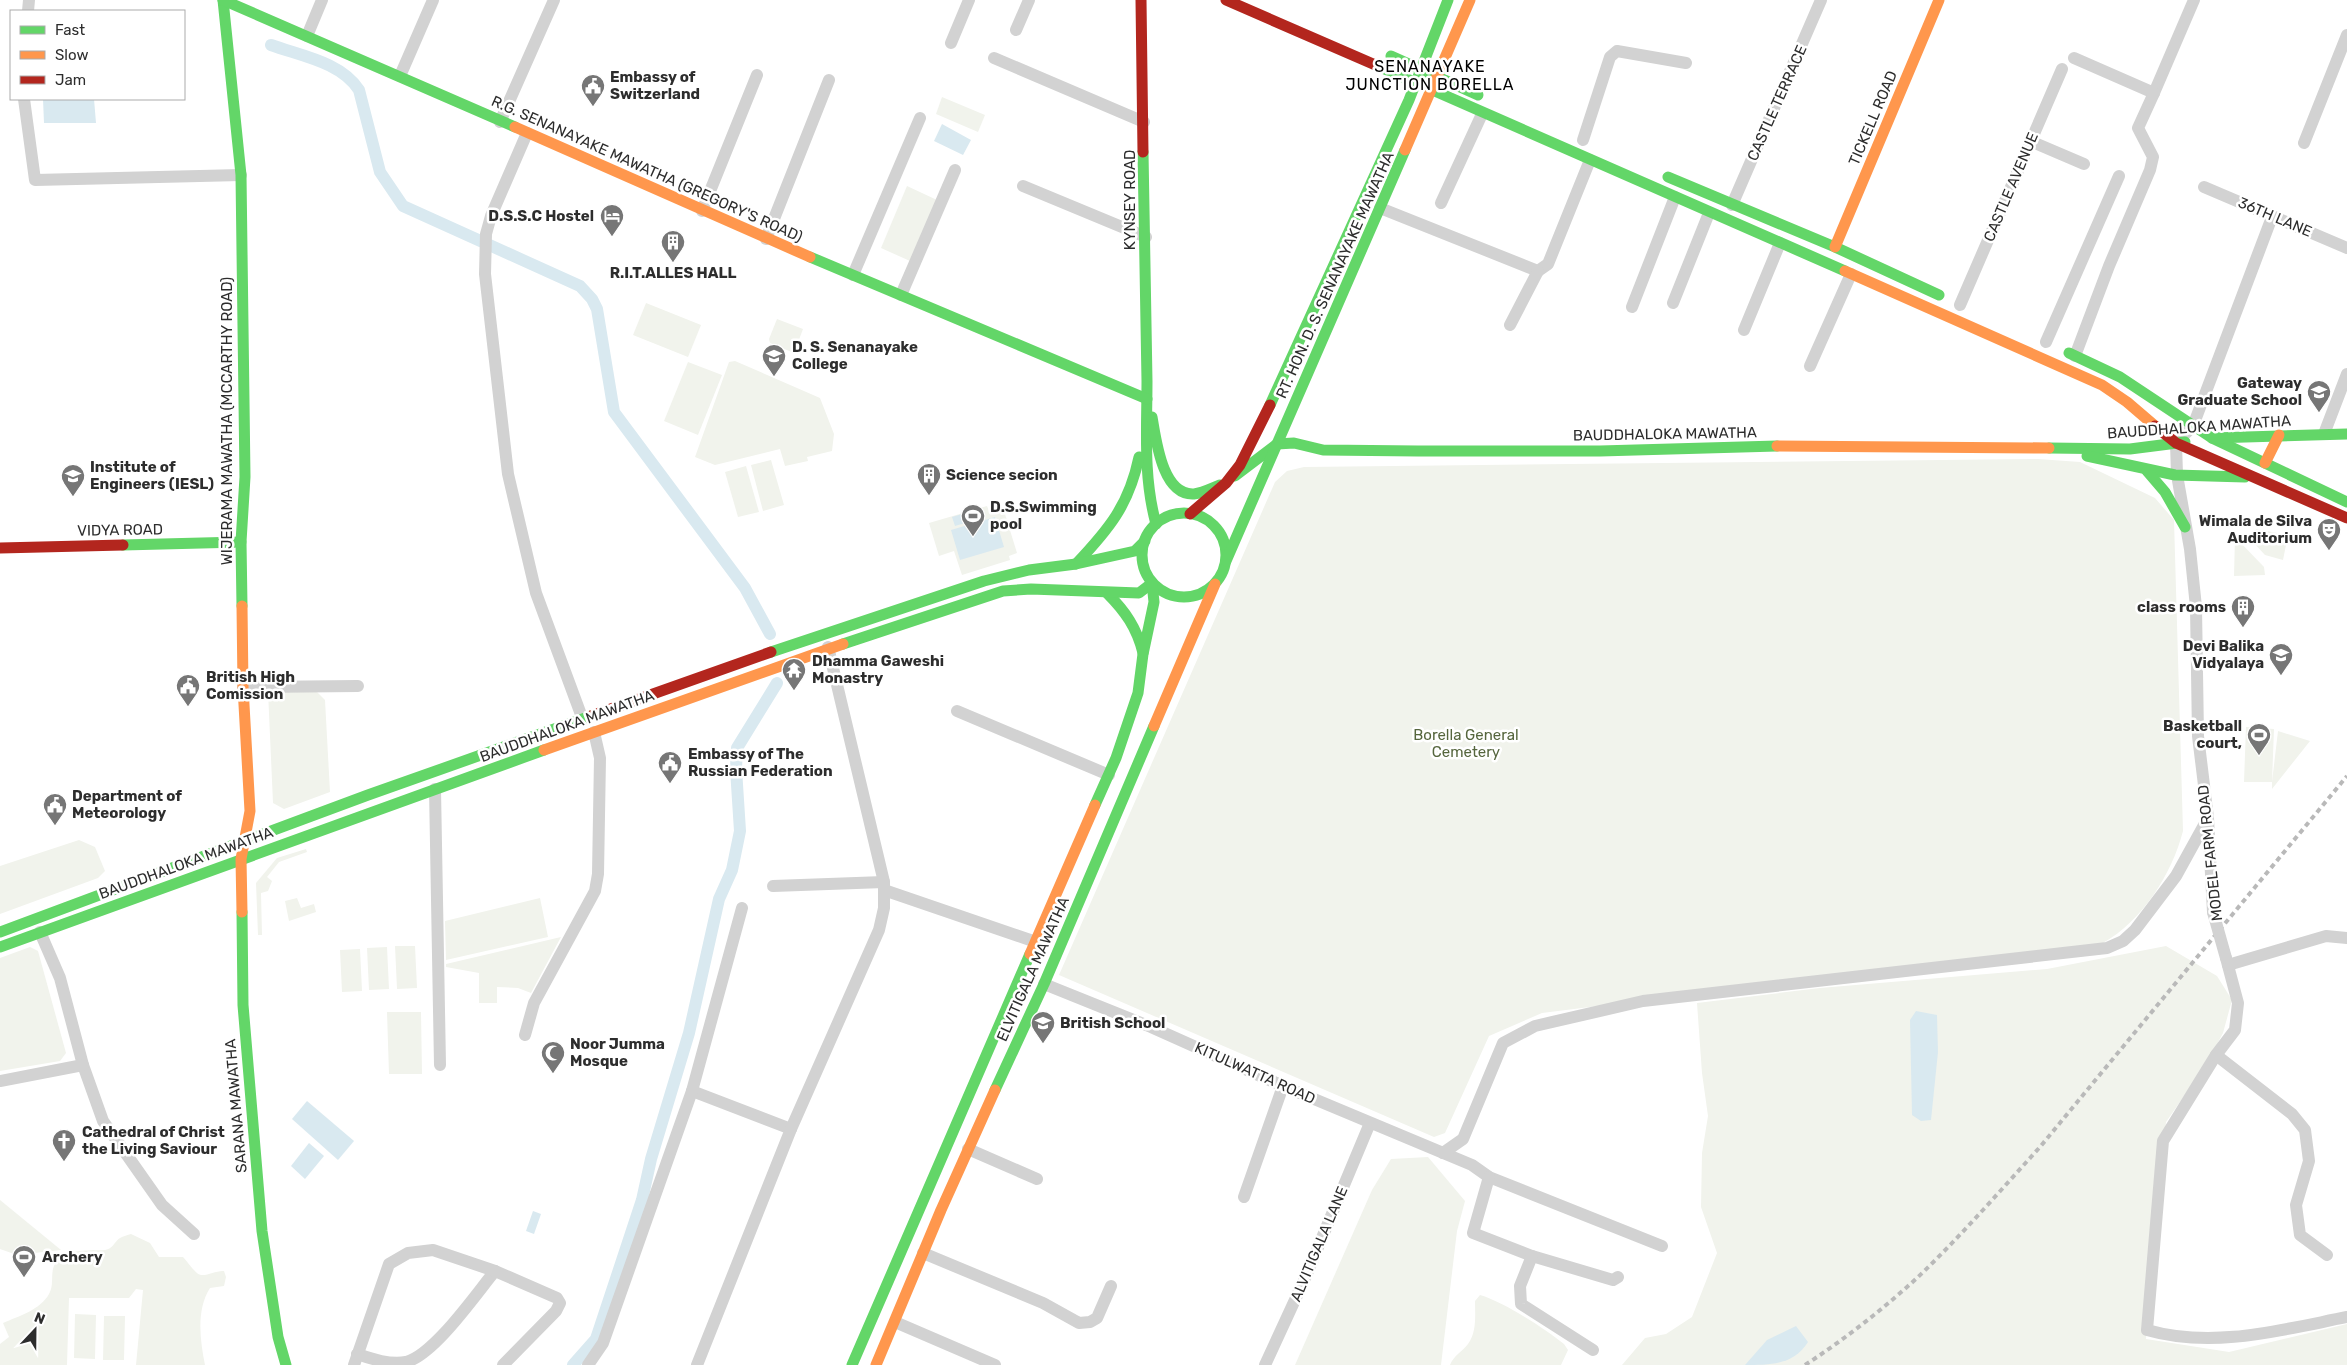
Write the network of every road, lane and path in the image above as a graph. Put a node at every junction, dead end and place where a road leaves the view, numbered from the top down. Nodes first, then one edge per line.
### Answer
1 (223, 0) edge
2 (322, 0) edge
3 (433, 0) edge
4 (554, 0) edge
5 (968, 0) edge
6 (1029, 0) edge
7 (1141, 0) edge
8 (1226, 0) edge
9 (1448, 0) edge
10 (1470, 0) edge
11 (1821, 0) edge
12 (1939, 0) edge
13 (2194, 0) edge
14 (1016, 30) dead end
15 (2347, 35) edge
16 (307, 36) junction
17 (951, 43) dead end
18 (1378, 50) dead end
19 (994, 58) dead end
20 (2074, 58) dead end
21 (1686, 64) dead end
22 (1421, 69) junction
23 (2062, 69) dead end
24 (757, 75) dead end
25 (400, 76) junction
26 (1438, 76) junction
27 (830, 80) dead end
28 (1414, 83) junction
29 (1432, 91) junction
30 (2154, 93) junction
31 (1486, 98) dead end
32 (24, 100) edge
33 (1482, 114) junction
34 (920, 118) dead end
35 (500, 122) junction
36 (1144, 122) junction
37 (527, 133) junction
38 (1584, 141) dead end
39 (2030, 141) junction
40 (2304, 144) dead end
41 (1590, 160) junction
42 (2084, 164) dead end
43 (954, 170) dead end
44 (1653, 171) dead end
45 (241, 175) junction
46 (2119, 176) dead end
47 (1023, 186) dead end
48 (2204, 187) dead end
49 (1675, 197) junction
50 (1441, 203) dead end
51 (1732, 205) junction
52 (1380, 208) junction
53 (702, 211) junction
54 (1709, 213) junction
55 (2272, 217) junction
56 (1146, 237) junction
57 (766, 239) junction
58 (1780, 243) junction
59 (1835, 247) junction
60 (2347, 248) edge
61 (1542, 269) junction
62 (1851, 274) junction
63 (853, 275) junction
64 (901, 295) junction
65 (1673, 303) dead end
66 (1632, 307) dead end
67 (1965, 307) joint
68 (1510, 326) dead end
69 (1744, 330) dead end
70 (2050, 344) joint
71 (2075, 356) junction
72 (1810, 366) dead end
73 (2347, 374) edge
74 (1147, 399) junction
75 (2193, 426) junction
76 (2324, 434) junction
77 (2347, 434) edge
78 (2279, 435) junction
79 (2212, 438) junction
80 (2176, 443) junction
81 (1277, 444) junction
82 (2054, 448) junction
83 (2265, 463) junction
84 (2147, 471) junction
85 (2177, 475) junction
86 (1166, 478) junction
87 (2259, 480) junction
88 (1226, 482) junction
89 (2347, 502) edge
90 (1190, 514) junction
91 (2347, 518) edge
92 (1156, 524) junction
93 (2185, 527) junction
94 (1144, 541) junction
95 (242, 542) junction
96 (0, 548) edge
97 (1226, 561) junction
98 (1076, 564) junction
99 (1152, 583) junction
100 (1214, 584) junction
101 (1107, 593) junction
102 (828, 648) junction
103 (1143, 654) junction
104 (358, 686) dead end
105 (243, 687) junction
106 (957, 711) dead end
107 (583, 720) junction
108 (594, 732) junction
109 (1109, 775) junction
110 (435, 789) junction
111 (2208, 818) junction
112 (242, 842) junction
113 (241, 859) junction
114 (773, 886) dead end
115 (884, 886) junction
116 (742, 908) dead end
117 (0, 932) edge
118 (40, 932) junction
119 (2347, 938) edge
120 (1036, 942) junction
121 (0, 947) edge
122 (2227, 962) junction
123 (1044, 984) junction
124 (525, 1035) dead end
125 (2216, 1055) junction
126 (83, 1065) junction
127 (440, 1065) dead end
128 (0, 1081) edge
129 (1283, 1086) junction
130 (692, 1091) junction
131 (1370, 1123) junction
132 (791, 1129) junction
133 (968, 1149) junction
134 (1442, 1153) junction
135 (1488, 1177) junction
136 (1037, 1179) dead end
137 (1244, 1198) dead end
138 (194, 1234) dead end
139 (1662, 1246) dead end
140 (923, 1253) junction
141 (2327, 1255) dead end
142 (1532, 1256) junction
143 (495, 1271) junction
144 (1618, 1277) dead end
145 (1111, 1286) dead end
146 (2347, 1318) edge
147 (895, 1322) junction
148 (1593, 1350) dead end
149 (356, 1359) edge
150 (416, 1361) edge
151 (286, 1365) edge
152 (503, 1365) edge
153 (588, 1365) edge
154 (697, 1365) edge
155 (852, 1365) edge
156 (876, 1365) edge
157 (995, 1365) edge
158 (1265, 1365) edge

1 - 16 main road, R.G. SENANAYAKE MAWATHA (GREGORY'S ROAD)
1 - 45 main road, WIJERAMA MAWATHA (MCCARTHY ROAD)
2 - 16 street
3 - 25 street
4 - 35 street
5 - 17 street
6 - 14 street
7 - 36 main road, KYNSEY ROAD
8 - 28 main road
9 - 22 main road, RT. HON. D. S. SENANAYAKE MAWATHA
10 - 26 main road, RT. HON. D. S. SENANAYAKE MAWATHA
11 - 51 street, CASTLE TERRACE
12 - 59 main road, TICKELL ROAD
13 - 30 street
15 - 40 street
16 - 25 main road, R.G. SENANAYAKE MAWATHA (GREGORY'S ROAD)
18 - 22 main road
19 - 36 street
20 - 30 street
21 - 38 street
22 - 26 main road
22 - 28 main road, RT. HON. D. S. SENANAYAKE MAWATHA
23 - 39 street, CASTLE AVENUE
24 - 53 street
25 - 35 main road, R.G. SENANAYAKE MAWATHA (GREGORY'S ROAD)
26 - 29 main road, RT. HON. D. S. SENANAYAKE MAWATHA
26 - 31 main road
27 - 57 street
28 - 29 main road
28 - 88 main road, RT. HON. D. S. SENANAYAKE MAWATHA
29 - 33 main road
29 - 52 main road, RT. HON. D. S. SENANAYAKE MAWATHA
30 - 71 street
32 - 45 street
33 - 41 main road
33 - 50 street
34 - 63 street
35 - 37 main road, R.G. SENANAYAKE MAWATHA (GREGORY'S ROAD)
36 - 56 main road, KYNSEY ROAD
37 - 53 main road, R.G. SENANAYAKE MAWATHA (GREGORY'S ROAD)
37 - 107 street
39 - 42 street
39 - 67 street, CASTLE AVENUE
41 - 49 main road
41 - 61 street
43 - 64 street
44 - 51 main road
45 - 95 main road, WIJERAMA MAWATHA (MCCARTHY ROAD)
46 - 70 street
47 - 56 street
48 - 55 street, 36TH LANE
49 - 54 main road
49 - 66 street
51 - 59 main road
52 - 61 street
52 - 81 main road, RT. HON. D. S. SENANAYAKE MAWATHA
53 - 57 main road, R.G. SENANAYAKE MAWATHA (GREGORY'S ROAD)
54 - 58 main road
54 - 65 street
55 - 60 street, 36TH LANE
55 - 75 street
56 - 74 main road, KYNSEY ROAD
57 - 63 main road, R.G. SENANAYAKE MAWATHA (GREGORY'S ROAD)
58 - 62 main road
58 - 69 street
59 - 67 main road
61 - 68 street
62 - 72 street
62 - 80 main road
63 - 64 main road, R.G. SENANAYAKE MAWATHA (GREGORY'S ROAD)
64 - 74 main road, R.G. SENANAYAKE MAWATHA (GREGORY'S ROAD)
70 - 71 main road
71 - 75 main road
73 - 76 street
74 - 86 main road, KYNSEY ROAD
74 - 92 main road, KYNSEY ROAD
74 - 98 main road
75 - 79 main road
75 - 80 street
76 - 77 main road, BAUDDHALOKA MAWATHA
76 - 78 main road, BAUDDHALOKA MAWATHA
78 - 79 main road, BAUDDHALOKA MAWATHA
78 - 83 main road
79 - 80 main road, BAUDDHALOKA MAWATHA
79 - 83 main road
80 - 82 main road, BAUDDHALOKA MAWATHA
80 - 85 street, MODEL FARM ROAD
80 - 87 main road
81 - 82 main road, BAUDDHALOKA MAWATHA
81 - 88 main road
81 - 97 main road, RT. HON. D. S. SENANAYAKE MAWATHA
82 - 84 main road, BAUDDHALOKA MAWATHA
83 - 89 main road
84 - 85 main road, BAUDDHALOKA MAWATHA
84 - 93 main road
85 - 87 main road, BAUDDHALOKA MAWATHA
85 - 93 street, MODEL FARM ROAD
86 - 88 main road
86 - 90 main road, KYNSEY ROAD
87 - 91 main road
88 - 90 main road, RT. HON. D. S. SENANAYAKE MAWATHA
90 - 92 main road
90 - 97 main road
92 - 94 main road
93 - 111 street, MODEL FARM ROAD
94 - 98 main road, BAUDDHALOKA MAWATHA
94 - 99 main road
95 - 96 main road, VIDYA ROAD
95 - 105 main road, WIJERAMA MAWATHA (MCCARTHY ROAD)
97 - 100 main road
98 - 107 main road, BAUDDHALOKA MAWATHA
99 - 100 main road
99 - 101 main road, BAUDDHALOKA MAWATHA
99 - 103 main road, ELVITIGALA MAWATHA
100 - 123 main road, ELVITIGALA MAWATHA
101 - 102 main road, BAUDDHALOKA MAWATHA
101 - 103 main road
102 - 108 main road, BAUDDHALOKA MAWATHA
102 - 115 street
103 - 109 main road, ELVITIGALA MAWATHA
104 - 105 street
105 - 112 main road, WIJERAMA MAWATHA (MCCARTHY ROAD)
106 - 109 street
107 - 112 main road, BAUDDHALOKA MAWATHA
108 - 110 main road, BAUDDHALOKA MAWATHA
108 - 124 street
109 - 120 main road, ELVITIGALA MAWATHA
110 - 113 main road, BAUDDHALOKA MAWATHA
110 - 127 street
111 - 122 street, MODEL FARM ROAD, bridge
111 - 134 street
112 - 113 main road, SARANA MAWATHA
112 - 117 main road, BAUDDHALOKA MAWATHA
113 - 118 main road, BAUDDHALOKA MAWATHA
113 - 151 main road, SARANA MAWATHA
114 - 115 street
115 - 120 street
115 - 132 street
116 - 130 street
118 - 121 main road, BAUDDHALOKA MAWATHA
118 - 126 street
119 - 122 street
120 - 155 main road, ELVITIGALA MAWATHA
122 - 125 street, MODEL FARM ROAD
123 - 129 street, KITULWATTA ROAD
123 - 133 main road, ELVITIGALA MAWATHA
125 - 141 street
125 - 146 street, MODEL FARM ROAD
126 - 128 street
126 - 138 street
129 - 131 street, KITULWATTA ROAD
129 - 137 street
130 - 132 street
130 - 153 street
131 - 134 street, KITULWATTA ROAD
131 - 158 street, ALVITIGALA LANE
132 - 154 street
133 - 136 street
133 - 140 main road, ELVITIGALA MAWATHA
134 - 135 street, KITULWATTA ROAD
135 - 139 street, KITULWATTA ROAD
135 - 142 street
140 - 145 street
140 - 147 main road, ELVITIGALA MAWATHA
142 - 144 street
142 - 148 street
143 - 149 street
143 - 150 street
143 - 152 street
147 - 156 main road, ELVITIGALA MAWATHA
147 - 157 street
149 - 150 street

